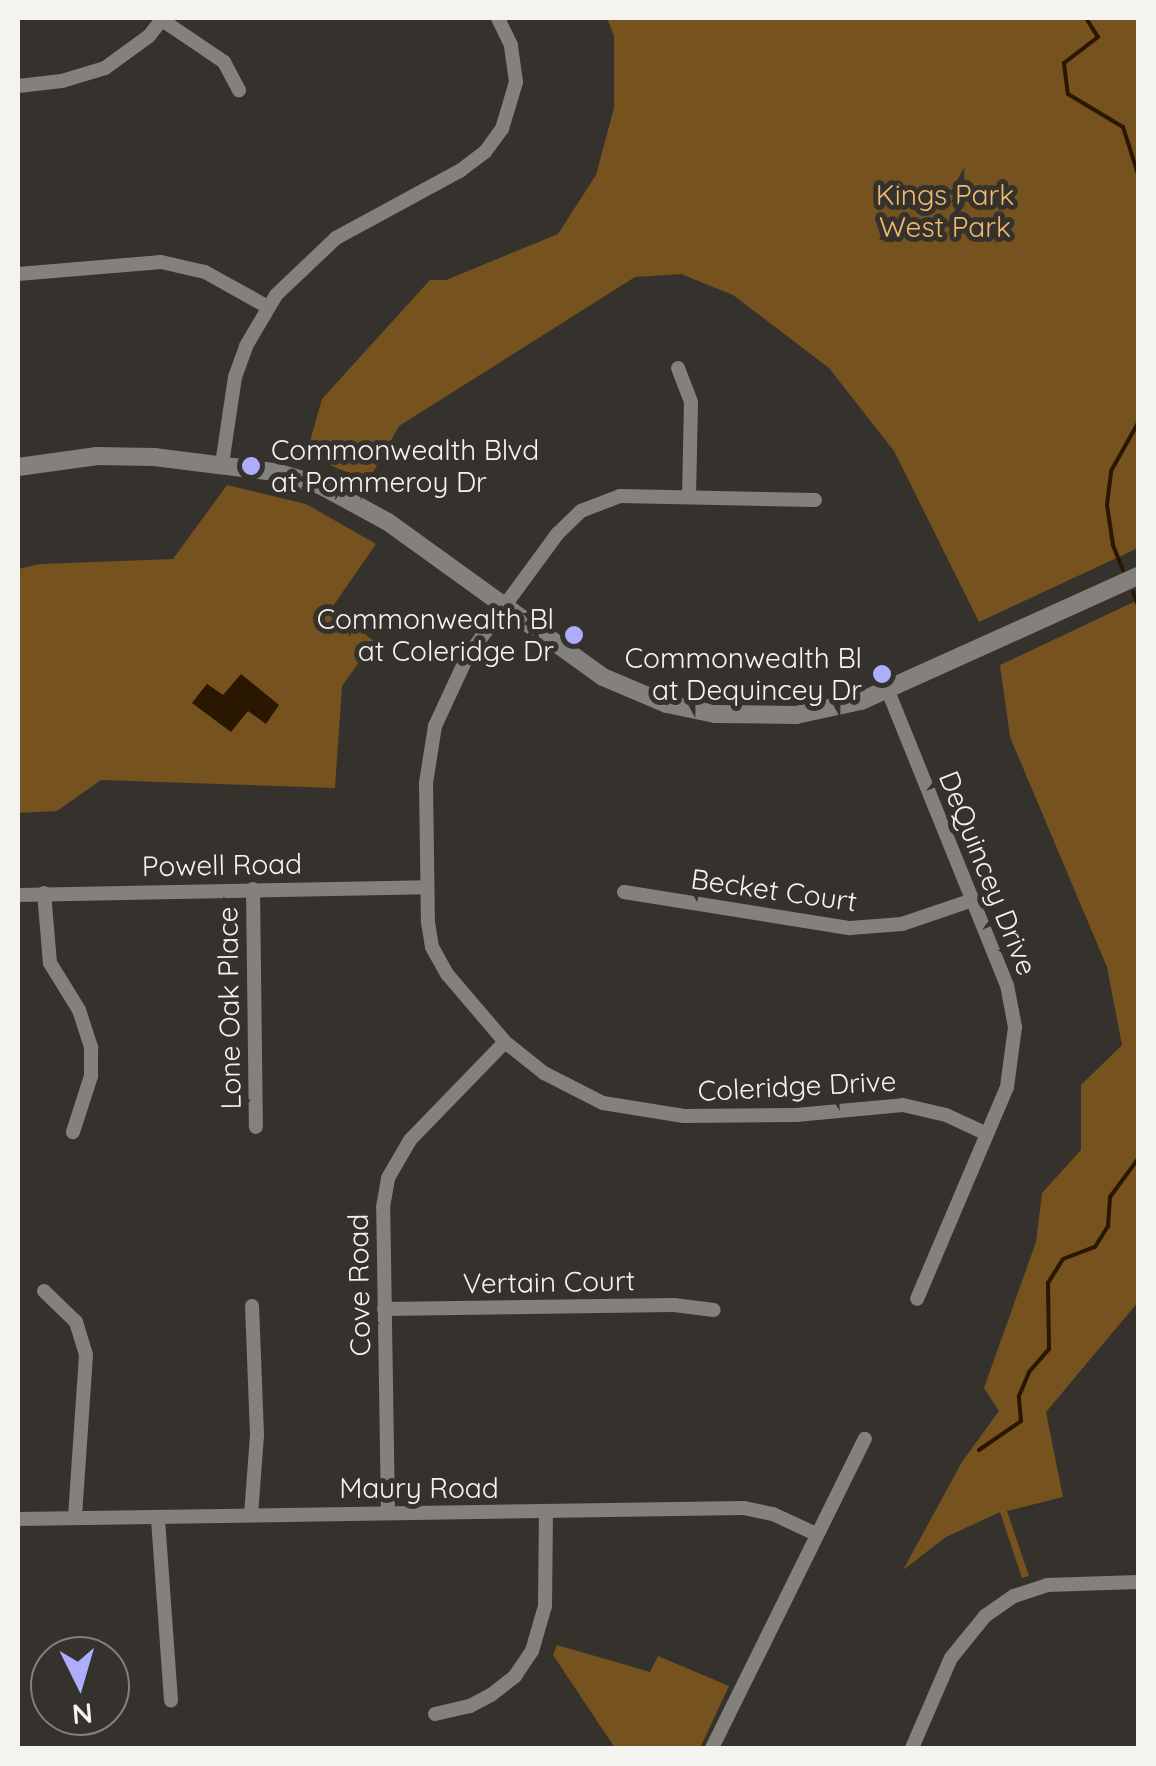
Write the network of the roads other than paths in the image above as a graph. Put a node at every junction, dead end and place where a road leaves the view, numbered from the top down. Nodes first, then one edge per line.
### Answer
1 (498, 18) edge
2 (163, 19) edge
3 (18, 86) edge
4 (239, 90) dead end
5 (18, 274) edge
6 (268, 307) junction
7 (678, 368) dead end
8 (222, 464) junction
9 (18, 467) edge
10 (690, 495) junction
11 (815, 500) dead end
12 (1138, 576) edge
13 (503, 607) junction
14 (888, 691) junction
15 (427, 887) junction
16 (253, 889) junction
17 (624, 892) dead end
18 (44, 893) junction
19 (18, 896) edge
20 (973, 900) junction
21 (505, 1042) junction
22 (256, 1127) dead end
23 (73, 1132) dead end
24 (988, 1134) junction
25 (44, 1291) dead end
26 (917, 1300) dead end
27 (252, 1306) dead end
28 (384, 1309) junction
29 (714, 1310) dead end
30 (864, 1439) dead end
31 (388, 1513) junction
32 (546, 1513) junction
33 (251, 1516) junction
34 (76, 1518) junction
35 (18, 1519) edge
36 (158, 1519) junction
37 (816, 1534) junction
38 (1138, 1582) edge
39 (170, 1700) dead end
40 (435, 1714) dead end
41 (712, 1748) edge
42 (912, 1748) edge

1 - 6 street
2 - 3 street
2 - 4 street
5 - 6 street
6 - 8 street
7 - 10 street
8 - 9 street
8 - 13 street
10 - 11 street, Coleridge Drive
10 - 13 street, Coleridge Drive
12 - 14 street
13 - 14 street
13 - 15 street, Coleridge Drive
14 - 20 street, DeQuincey Drive
15 - 16 street, Powell Road
15 - 21 street, Coleridge Drive
16 - 18 street, Powell Road
16 - 22 street, Lone Oak Place
17 - 20 street, Becket Court
18 - 19 street, Powell Road
18 - 23 street
20 - 24 street, DeQuincey Drive
21 - 24 street, Coleridge Drive
21 - 28 street, Cove Road
24 - 26 street, DeQuincey Drive
25 - 34 street
27 - 33 street
28 - 29 street, Vertain Court
28 - 31 street, Cove Road
30 - 37 street
31 - 32 street, Maury Road
31 - 33 street, Maury Road
32 - 37 street, Maury Road
32 - 40 street
33 - 36 street, Maury Road
34 - 35 street, Maury Road
34 - 36 street, Maury Road
36 - 39 street
37 - 41 street
38 - 42 street

